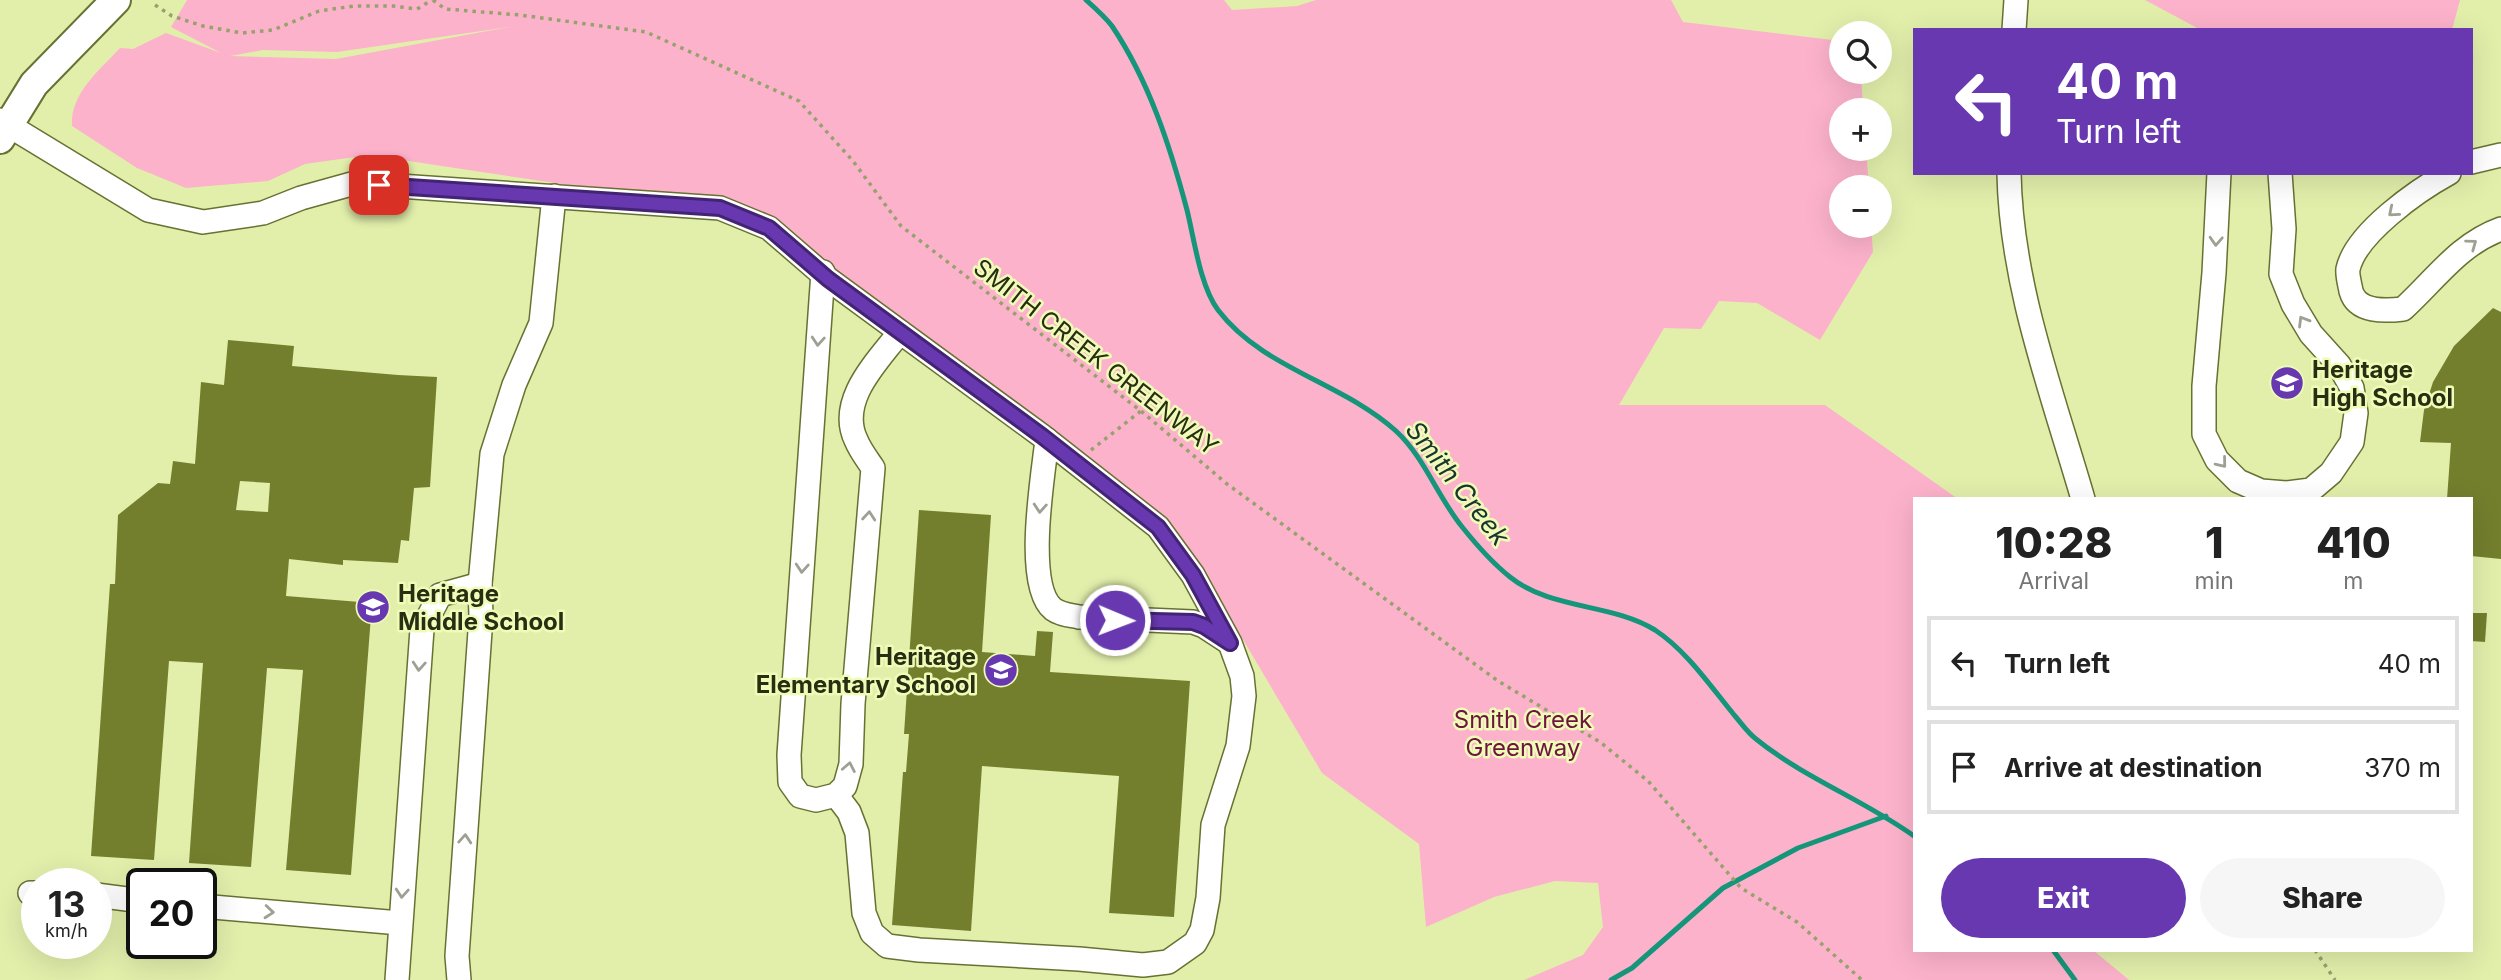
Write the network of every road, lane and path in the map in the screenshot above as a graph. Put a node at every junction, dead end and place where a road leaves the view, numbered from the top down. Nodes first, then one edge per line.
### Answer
1 (116, 0) edge
2 (433, 0) edge
3 (2016, 0) edge
4 (155, 5) dead end
5 (2014, 28) edge
6 (3, 128) edge
7 (2501, 155) edge
8 (2473, 162) edge
9 (2009, 175) edge
10 (2219, 175) edge
11 (2280, 175) edge
12 (2445, 175) edge
13 (554, 196) junction
14 (2501, 229) edge
15 (823, 272) junction
16 (900, 332) junction
17 (1141, 411) junction
18 (1047, 440) junction
19 (1075, 462) junction
20 (2082, 497) edge
21 (480, 584) junction
22 (1230, 643) junction
23 (836, 795) junction
24 (217, 907) edge
25 (400, 923) junction
26 (2316, 952) edge
27 (397, 980) edge
28 (459, 980) edge
29 (1862, 980) edge
30 (2334, 980) edge

1 - 6 main road
2 - 4 path, SMITH CREEK GREENWAY
2 - 17 path, SMITH CREEK GREENWAY
3 - 5 street
6 - 13 street
7 - 8 street
9 - 20 street
10 -> 11 street
12 -> 14 street
13 - 15 street
13 - 21 street
15 - 16 street
15 -> 23 street
16 - 18 street
23 -> 16 street
17 - 19 path
17 - 29 path, SMITH CREEK GREENWAY
18 - 19 street
18 -> 22 street
19 - 22 street
21 -> 25 street
28 -> 21 street
22 - 23 street
24 -> 25 street
25 - 27 street
26 - 30 path

